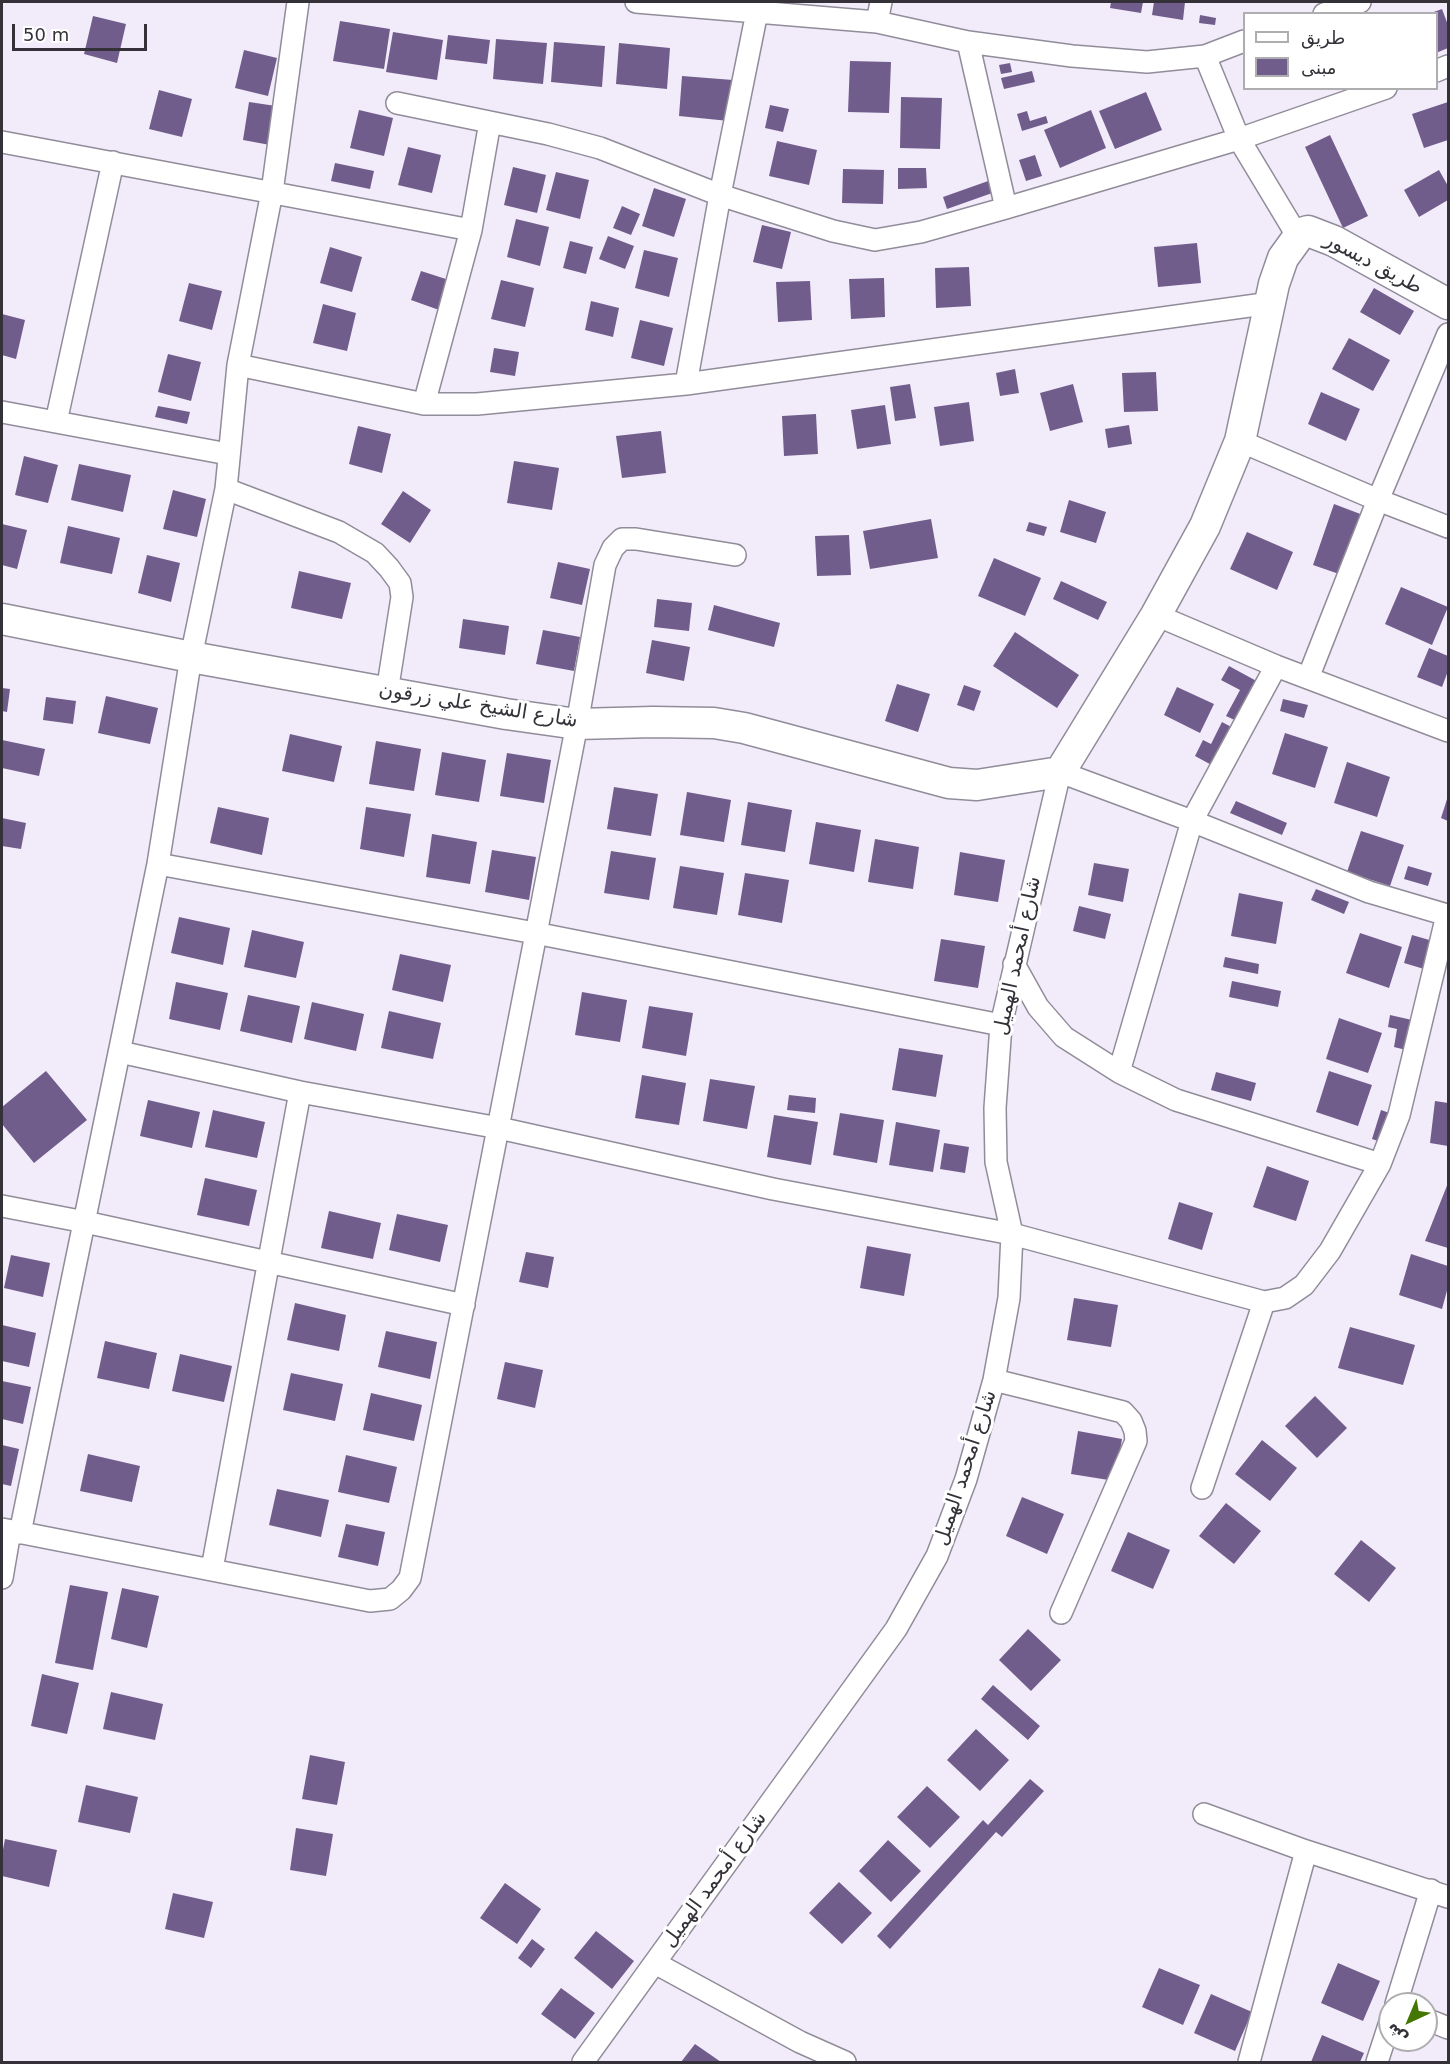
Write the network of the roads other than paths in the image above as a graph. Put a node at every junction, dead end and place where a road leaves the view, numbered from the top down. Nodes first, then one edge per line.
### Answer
1 (297, 2) edge
2 (636, 2) edge
3 (881, 2) edge
4 (1360, 2) edge
5 (757, 12) junction
6 (1330, 12) edge
7 (877, 22) junction
8 (968, 42) junction
9 (1243, 42) edge
10 (1205, 56) junction
11 (1380, 90) edge
12 (397, 103) dead end
13 (490, 122) junction
14 (1239, 139) junction
15 (2, 142) edge
16 (113, 162) junction
17 (272, 192) junction
18 (720, 195) junction
19 (1006, 208) junction
20 (471, 230) junction
21 (1298, 237) junction
22 (1271, 303) junction
23 (1449, 304) edge
24 (1449, 334) edge
25 (238, 365) junction
26 (686, 384) junction
27 (424, 404) junction
28 (2, 412) edge
29 (56, 422) junction
30 (1240, 441) junction
31 (228, 454) junction
32 (225, 489) junction
33 (1378, 500) junction
34 (1449, 527) edge
35 (735, 555) dead end
36 (1156, 615) junction
37 (2, 619) edge
38 (191, 657) junction
39 (1276, 666) junction
40 (1308, 678) junction
41 (387, 692) junction
42 (577, 724) junction
43 (1449, 730) edge
44 (1060, 772) junction
45 (1192, 821) junction
46 (158, 864) junction
47 (1448, 915) edge
48 (535, 933) junction
49 (1014, 964) junction
50 (1001, 1025) junction
51 (120, 1052) junction
52 (1119, 1072) junction
53 (300, 1092) junction
54 (499, 1128) junction
55 (1380, 1164) junction
56 (2, 1206) edge
57 (84, 1222) junction
58 (1012, 1234) junction
59 (268, 1262) junction
60 (1264, 1302) junction
61 (464, 1305) junction
62 (994, 1380) junction
63 (1202, 1488) dead end
64 (10, 1531) edge
65 (212, 1569) junction
66 (2, 1578) edge
67 (1061, 1613) dead end
68 (1204, 1814) dead end
69 (1306, 1851) junction
70 (1440, 1894) edge
71 (655, 1963) junction
72 (1401, 1992) edge
73 (583, 2062) edge
74 (845, 2062) edge
75 (1249, 2062) edge

1 - 17 street
2 - 5 street
3 - 7 street
4 - 6 street
5 - 7 street
5 - 18 street
7 - 8 street
8 - 10 street
8 - 19 street
9 - 10 street
10 - 14 street
11 - 14 street
12 - 13 street
13 - 18 street
13 - 20 street
14 - 19 street
14 - 21 street
15 - 16 street
16 - 17 street
16 - 29 street
17 - 20 street
17 - 25 street
18 - 19 street
18 - 26 street
20 - 27 street
21 - 22 main road
21 - 23 main road, طريق ديسور
22 - 26 street
22 - 30 main road
24 - 33 street
25 - 27 street
25 - 31 street
26 - 27 street
28 - 29 street
29 - 31 street
30 - 33 street
30 - 36 main road
31 - 32 street
32 - 38 street
32 - 41 street
33 - 34 street
33 - 40 street
35 - 42 street
36 - 39 street
36 - 44 main road
37 - 38 main road, شارع الشيخ علي زرقون
38 - 41 main road, شارع الشيخ علي زرقون
38 - 46 street
39 - 40 street
39 - 45 street
40 - 43 street
41 - 42 main road, شارع الشيخ علي زرقون
42 - 44 main road, شارع الشيخ علي زرقون
42 - 48 street
44 - 45 street
44 - 49 street, شارع أمحمد الهميل
45 - 47 street
45 - 52 street
46 - 48 street
46 - 51 street
47 - 55 street
48 - 50 street
48 - 54 street
49 - 50 street, شارع أمحمد الهميل
49 - 52 street
50 - 58 street, شارع أمحمد الهميل
51 - 53 street
51 - 57 street
52 - 55 street
53 - 54 street
53 - 59 street
54 - 58 street
54 - 61 street
55 - 60 street
56 - 57 street
57 - 59 street
57 - 64 street
58 - 60 street
58 - 62 street, شارع أمحمد الهميل
59 - 61 street
59 - 65 street
60 - 63 street
61 - 65 street
62 - 67 street
62 - 71 street, شارع أمحمد الهميل
64 - 65 street
64 - 66 street
68 - 69 street
69 - 70 street
69 - 75 street
70 - 72 street
71 - 73 street, شارع أمحمد الهميل
71 - 74 street

